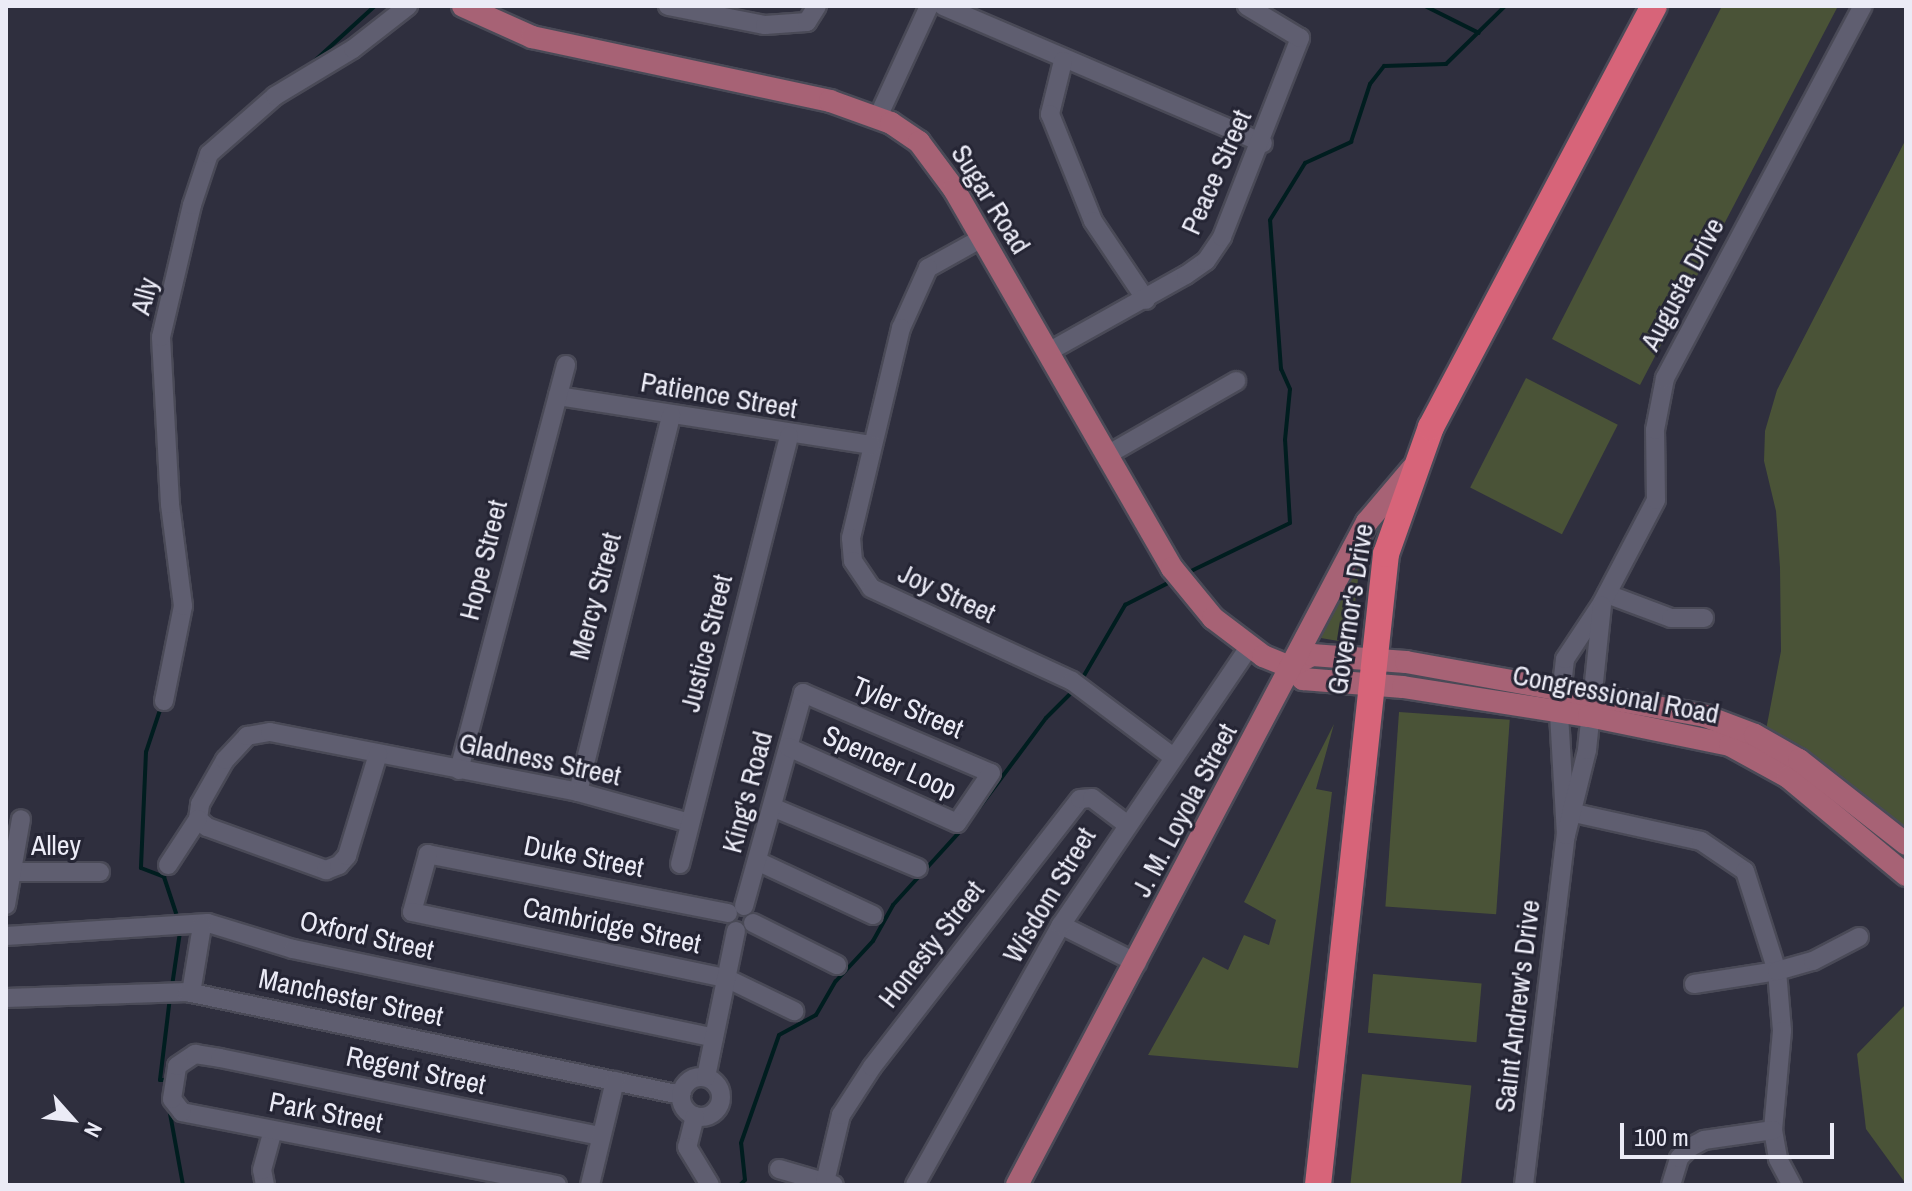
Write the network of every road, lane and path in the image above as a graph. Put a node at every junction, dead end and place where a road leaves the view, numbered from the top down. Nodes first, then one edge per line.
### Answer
1 (408, 6) edge
2 (463, 6) edge
3 (668, 6) edge
4 (817, 6) edge
5 (929, 6) edge
6 (943, 6) edge
7 (1247, 6) edge
8 (1654, 6) edge
9 (1863, 6) edge
10 (1063, 61) junction
11 (878, 117) junction
12 (1263, 143) junction
13 (982, 238) junction
14 (1146, 300) junction
15 (1048, 352) junction
16 (566, 365) dead end
17 (1236, 381) dead end
18 (558, 396) junction
19 (671, 415) junction
20 (789, 436) junction
21 (871, 445) junction
22 (1107, 455) junction
23 (1412, 469) junction
24 (1605, 598) junction
25 (1704, 618) dead end
26 (1249, 647) junction
27 (1290, 667) junction
28 (1371, 671) junction
29 (803, 693) joint
30 (164, 701) dead end
31 (1561, 701) junction
32 (1591, 705) junction
33 (788, 747) junction
34 (378, 754) junction
35 (1172, 756) junction
36 (459, 770) junction
37 (991, 773) joint
38 (578, 792) junction
39 (772, 807) junction
40 (1568, 811) junction
41 (21, 819) dead end
42 (198, 819) junction
43 (690, 823) junction
44 (1125, 823) junction
45 (1906, 844) edge
46 (757, 861) junction
47 (680, 864) dead end
48 (168, 865) dead end
49 (918, 868) dead end
50 (12, 872) junction
51 (100, 872) dead end
52 (1906, 875) edge
53 (6, 905) edge
54 (736, 910) junction
55 (412, 912) joint
56 (873, 915) dead end
57 (1061, 925) junction
58 (202, 926) junction
59 (744, 927) junction
60 (6, 936) edge
61 (1859, 937) dead end
62 (1137, 963) junction
63 (837, 965) dead end
64 (1777, 971) junction
65 (726, 978) junction
66 (1694, 984) dead end
67 (191, 993) junction
68 (6, 998) edge
69 (794, 1011) dead end
70 (714, 1038) junction
71 (220, 1058) joint
72 (706, 1077) junction
73 (615, 1081) junction
74 (681, 1095) junction
75 (695, 1116) junction
76 (273, 1130) junction
77 (1773, 1130) junction
78 (601, 1136) junction
79 (779, 1169) dead end
80 (830, 1184) edge
81 (265, 1185) edge
82 (557, 1185) edge
83 (590, 1185) edge
84 (710, 1185) edge
85 (915, 1185) edge
86 (1017, 1185) edge
87 (1318, 1185) edge
88 (1524, 1185) edge
89 (1671, 1185) edge
90 (1792, 1185) edge

1 - 30 street, Ally
2 - 11 main road, Sugar Road
3 - 4 street
5 - 11 street
6 - 10 street
7 - 12 street, Peace Street
8 - 23 highway, Governor's Drive
9 - 24 street, Augusta Drive
10 - 12 street
10 - 14 street
11 - 13 main road, Sugar Road
12 - 14 street, Peace Street
13 - 15 main road, Sugar Road
13 - 21 street, Joy Street
14 - 15 street, Peace Street
15 - 22 main road, Sugar Road
16 - 18 street, Hope Street
17 - 22 street
18 - 19 street, Patience Street
18 - 36 street, Hope Street
19 - 20 street, Patience Street
19 - 38 street, Mercy Street
20 - 21 street, Patience Street
20 - 43 street, Justice Street
21 - 35 street, Joy Street
22 - 26 main road, Sugar Road
23 - 27 main road, J. M. Loyola Street
23 - 28 highway, Governor's Drive
24 - 25 street
24 - 31 street, Augusta Drive
24 - 32 street, Augusta Drive
26 - 27 main road, Sugar Road
26 - 35 street, Wisdom Street
27 - 28 main road, Sugar Road
27 - 62 main road, J. M. Loyola Street
28 - 31 main road, Congressional Road
28 - 87 highway, Governor's Drive
29 - 33 street, King's Road
29 - 37 street, Tyler Street
31 - 32 main road, Congressional Road
31 - 40 street, Saint Andrew's Drive
32 - 40 street, Saint Andrew's Drive
32 - 45 main road, Congressional Road
32 - 52 main road, Congressional Road
33 - 37 street, Spencer Loop
33 - 39 street, King's Road
34 - 36 street, Gladness Street
34 - 42 street, Gladness Street
34 - 42 street
35 - 44 street, Wisdom Street
36 - 38 street, Gladness Street
38 - 43 street, Gladness Street
39 - 46 street, King's Road
39 - 49 street
40 - 64 street
40 - 88 street, Saint Andrew's Drive
41 - 50 street
42 - 48 street, Gladness Street
43 - 47 street, Justice Street
44 - 57 street, Wisdom Street
44 - 80 street, Honesty Street
46 - 54 street, King's Road
46 - 56 street
50 - 51 street, Alley
50 - 53 street
54 - 55 street, Duke Street
54 - 59 street
55 - 65 street, Cambridge Street
57 - 62 street
57 - 85 street, Wisdom Street
58 - 60 street, Oxford Street
58 - 67 street
58 - 70 street, Oxford Street
59 - 63 street
59 - 65 street
61 - 64 street
62 - 86 main road, J. M. Loyola Street
64 - 66 street
64 - 77 street
65 - 69 street, Cambridge Street
65 - 70 street
67 - 68 street, Manchester Street
67 - 73 street, Manchester Street
70 - 72 street
71 - 76 street, Park Street
71 - 78 street, Regent Street
72 - 74 street
72 - 75 street
73 - 74 street, Manchester Street
73 - 78 street
74 - 75 street
75 - 84 street
76 - 81 street
76 - 82 street, Park Street
77 - 89 street
77 - 90 street
78 - 83 street
79 - 80 street

